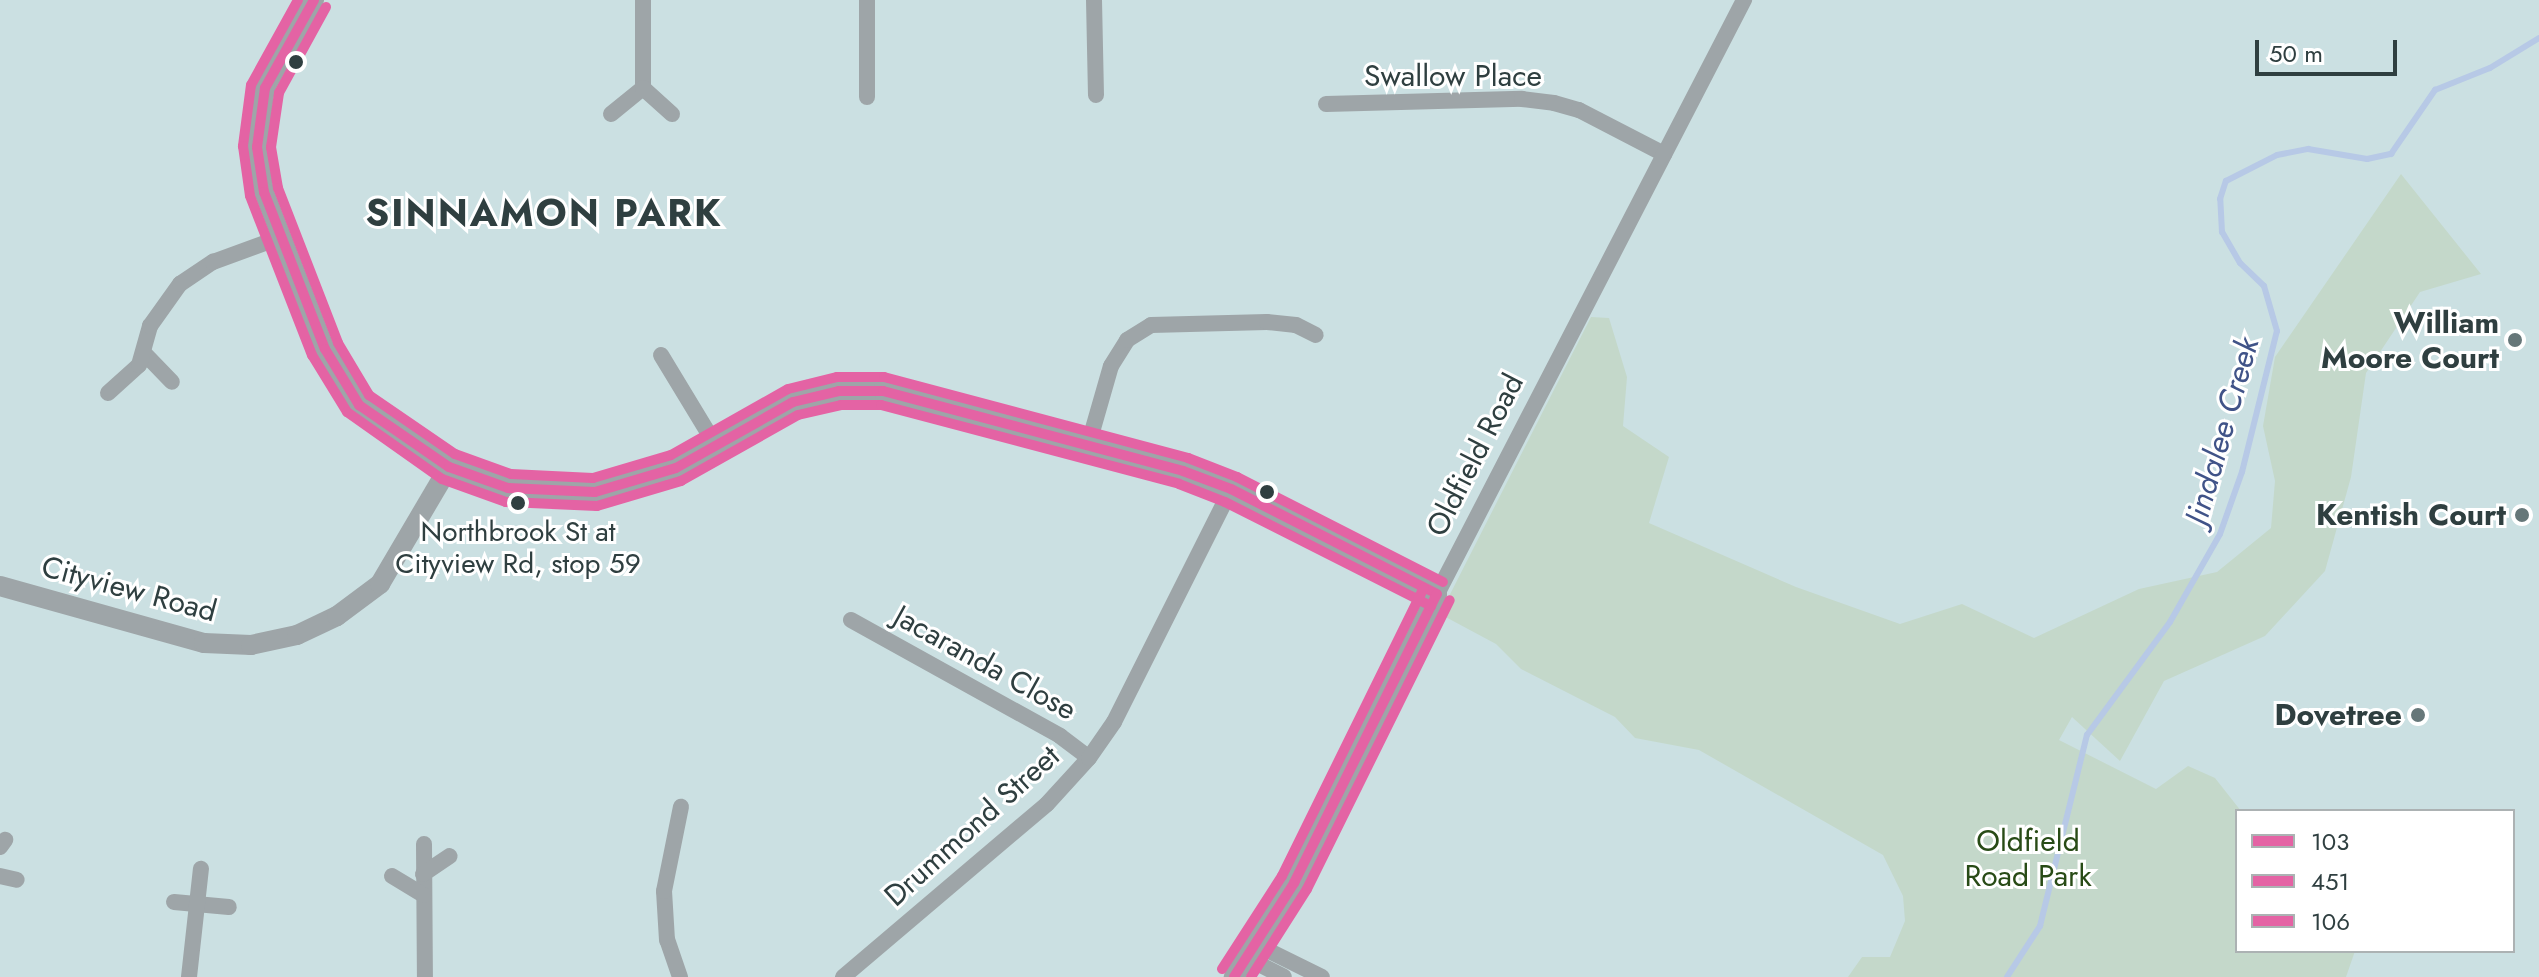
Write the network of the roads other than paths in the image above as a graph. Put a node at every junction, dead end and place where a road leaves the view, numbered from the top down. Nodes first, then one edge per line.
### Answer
1 (314, 0) edge
2 (643, 0) edge
3 (867, 0) edge
4 (1094, 0) edge
5 (1744, 0) edge
6 (643, 88) junction
7 (1096, 95) dead end
8 (867, 97) dead end
9 (1326, 104) dead end
10 (611, 114) dead end
11 (672, 114) dead end
12 (1664, 154) junction
13 (281, 237) junction
14 (1316, 335) dead end
15 (144, 353) junction
16 (661, 355) dead end
17 (172, 382) dead end
18 (108, 393) dead end
19 (715, 444) junction
20 (1088, 446) junction
21 (449, 467) junction
22 (1231, 489) junction
23 (0, 586) edge
24 (1437, 594) junction
25 (851, 620) dead end
26 (1089, 758) junction
27 (681, 807) dead end
28 (424, 844) dead end
29 (450, 856) dead end
30 (201, 869) dead end
31 (423, 874) junction
32 (0, 876) edge
33 (392, 876) dead end
34 (17, 880) dead end
35 (424, 895) junction
36 (174, 902) dead end
37 (197, 906) junction
38 (229, 907) dead end
39 (1254, 952) junction
40 (189, 977) edge
41 (425, 977) edge
42 (680, 977) edge
43 (843, 977) edge
44 (1234, 977) edge
45 (1284, 977) edge
46 (1322, 977) edge

1 - 13 street
2 - 6 street
3 - 8 street
4 - 7 street
5 - 12 street, Oldfield Road
6 - 10 street
6 - 11 street
9 - 12 street, Swallow Place
12 - 24 street, Oldfield Road
13 - 15 street
13 - 21 street
14 - 20 street
15 - 17 street
15 - 18 street
16 - 19 street
19 - 20 street
19 - 21 street
20 - 22 street
21 - 23 street, Cityview Road
22 - 24 street
22 - 26 street, Drummond Street
24 - 39 street, Oldfield Road
25 - 26 street, Jacaranda Close
26 - 43 street, Drummond Street
27 - 42 street
28 - 31 street
29 - 31 street
30 - 37 street
31 - 35 street
32 - 34 street
33 - 35 street
35 - 41 street
36 - 37 street
37 - 38 street
37 - 40 street
39 - 44 street, Oldfield Road
39 - 45 street
39 - 46 street

